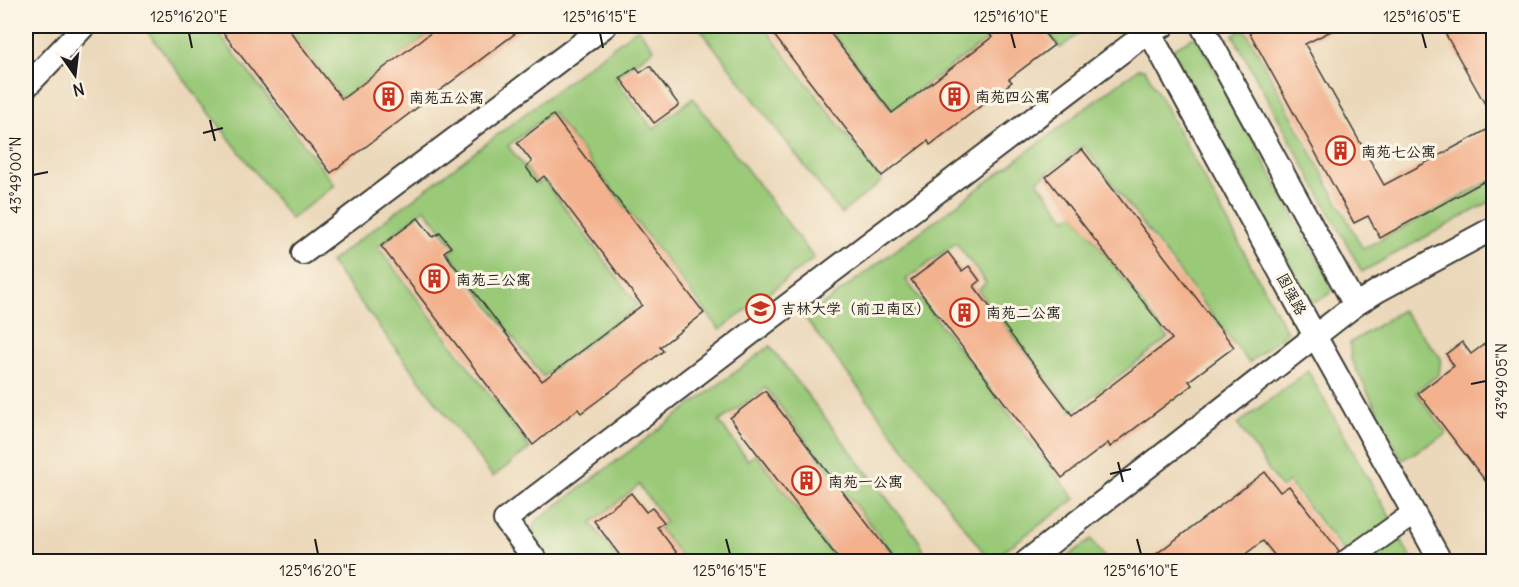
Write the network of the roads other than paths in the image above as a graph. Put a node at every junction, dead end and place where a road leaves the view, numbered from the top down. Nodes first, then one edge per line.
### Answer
1 (84, 26) edge
2 (605, 26) edge
3 (1202, 26) edge
4 (1152, 27) edge
5 (26, 87) edge
6 (1494, 228) edge
7 (303, 254) dead end
8 (1355, 305) junction
9 (1315, 336) junction
10 (1413, 514) junction
11 (537, 561) edge
12 (1026, 561) edge
13 (1347, 561) edge
14 (1441, 561) edge

1 - 5 lane
2 - 7 lane
3 - 8 lane
4 - 9 lane, 图强路
4 - 11 lane
6 - 8 lane
8 - 9 lane
9 - 10 lane, 图强路
9 - 12 lane
10 - 13 lane
10 - 14 lane, 图强路

